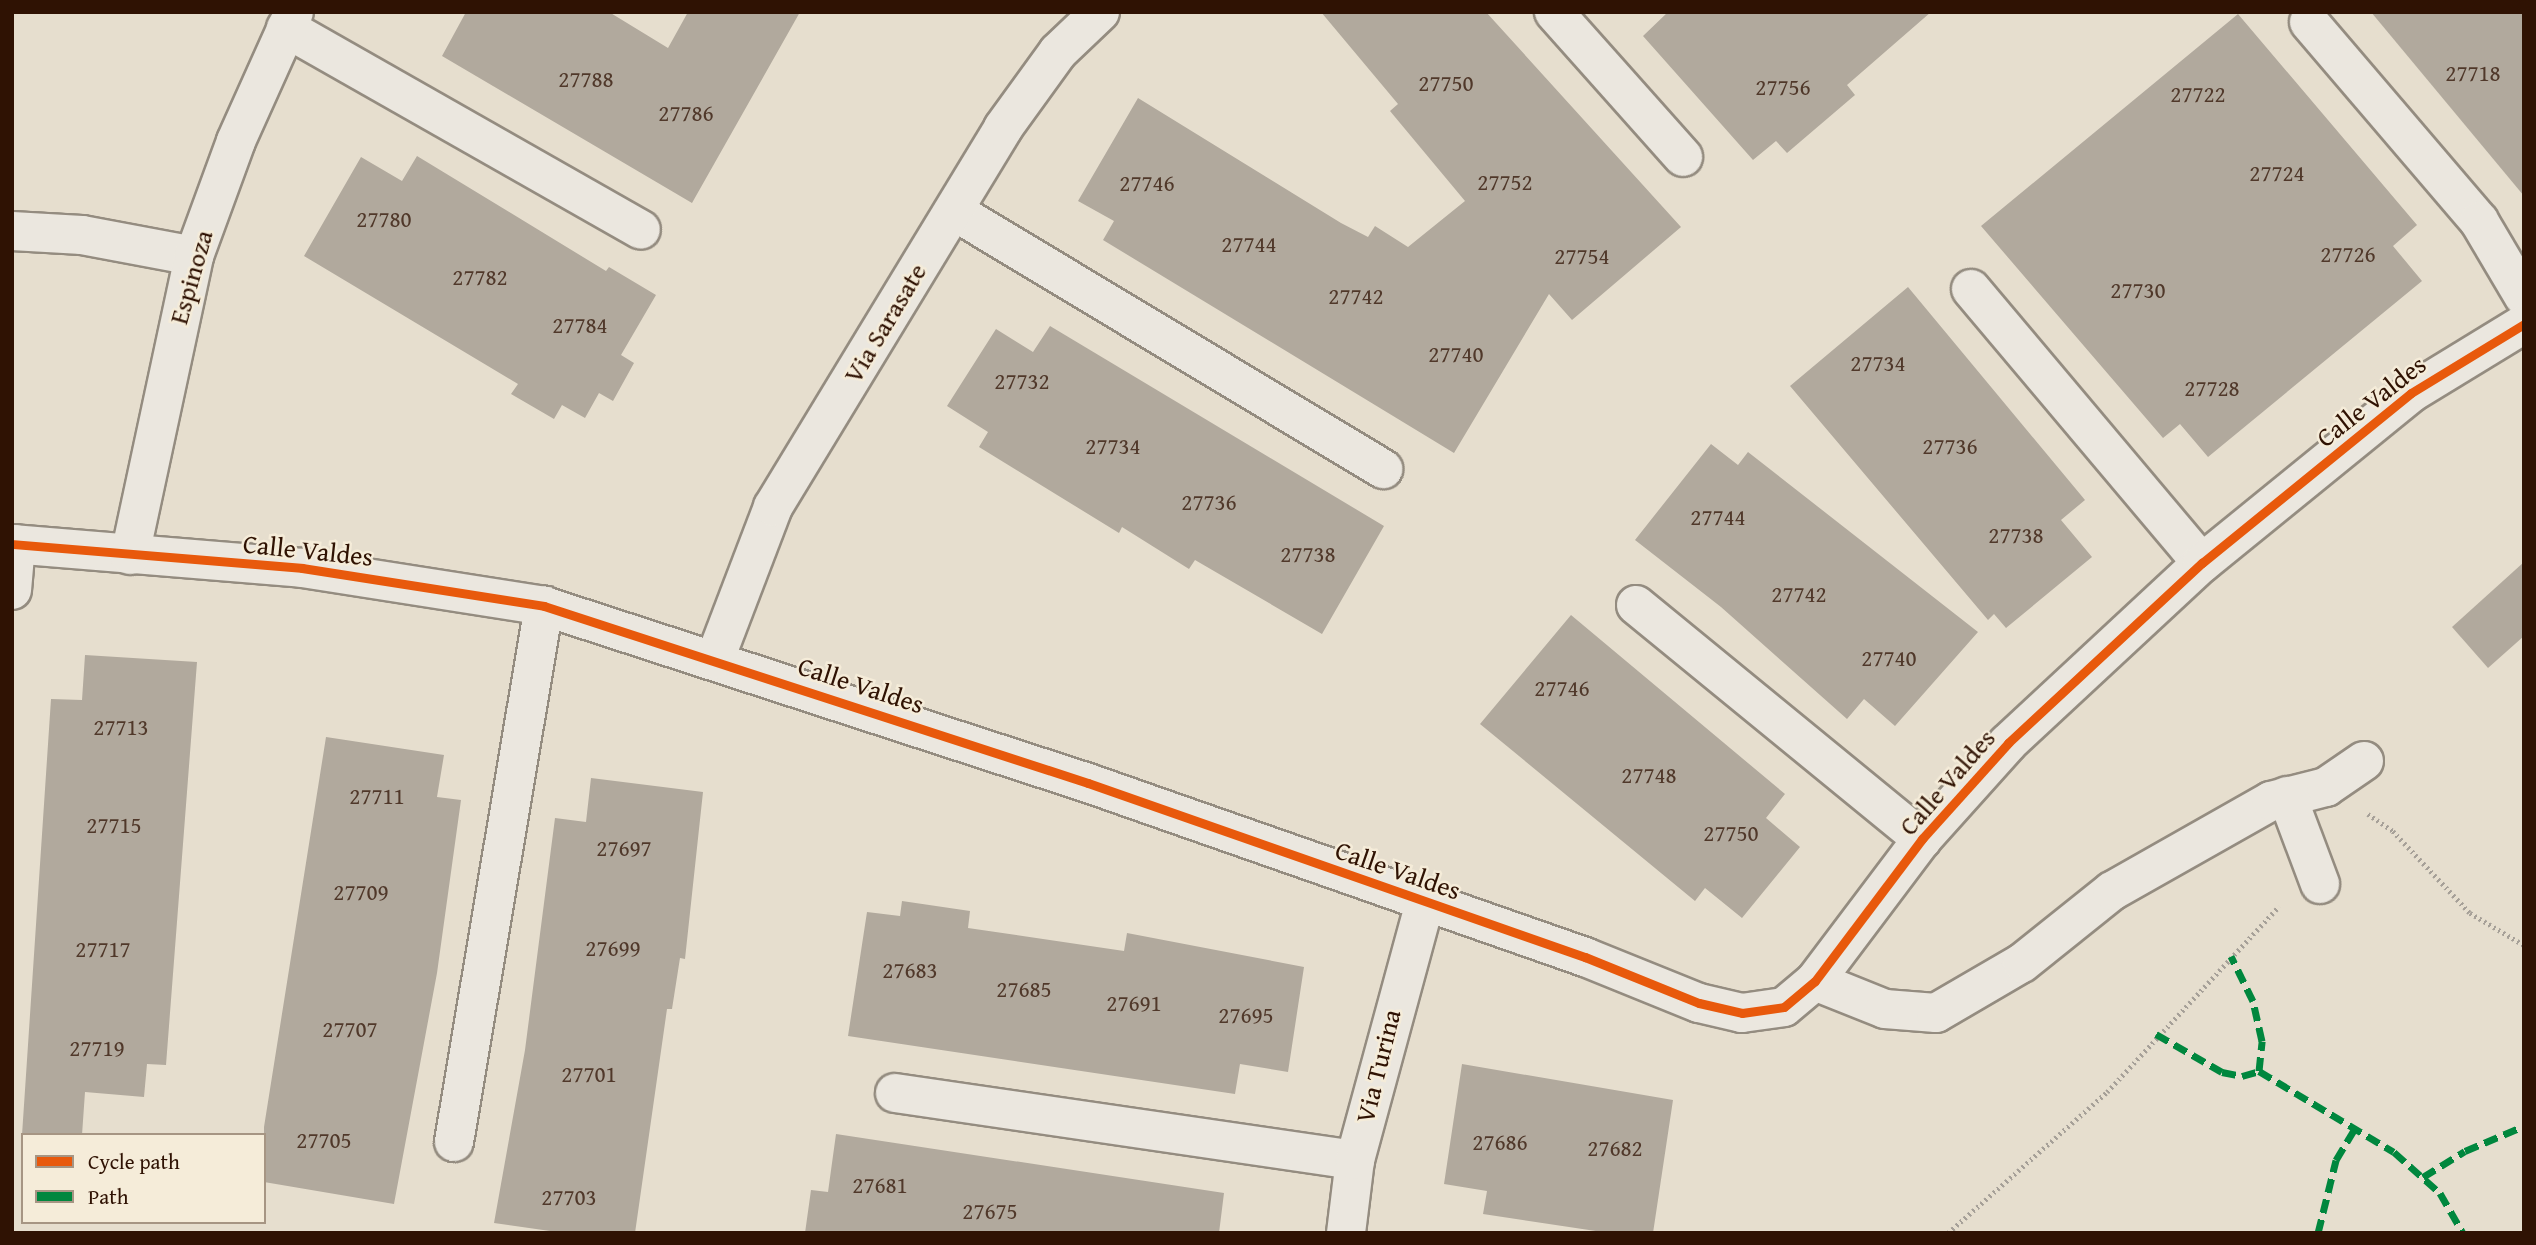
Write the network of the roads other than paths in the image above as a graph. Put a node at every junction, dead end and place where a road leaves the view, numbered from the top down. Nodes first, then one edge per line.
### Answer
1 (1100, 12) edge
2 (1554, 12) edge
3 (290, 20) edge
4 (2308, 22) dead end
5 (1683, 157) dead end
6 (954, 211) junction
7 (641, 230) dead end
8 (12, 231) edge
9 (194, 256) junction
10 (1972, 289) dead end
11 (2524, 297) edge
12 (2524, 324) edge
13 (1383, 469) dead end
14 (14, 544) edge
15 (130, 555) junction
16 (2202, 563) junction
17 (12, 590) edge
18 (1636, 605) dead end
19 (544, 606) junction
20 (715, 659) junction
21 (2364, 761) dead end
22 (2287, 796) junction
23 (1922, 839) junction
24 (2317, 874) road end
25 (1425, 902) junction
26 (1815, 981) junction
27 (895, 1093) dead end
28 (454, 1142) dead end
29 (1355, 1160) junction
30 (1346, 1233) edge

1 - 6 street, Via Sarasate
2 - 5 street
3 - 7 street
3 - 9 street, Espinoza
4 - 11 street
6 - 13 street
6 - 20 street, Via Sarasate
8 - 9 street
9 - 15 street, Espinoza
10 - 16 street
12 - 16 street, Calle Valdes
14 - 15 street, Calle Valdes
14 - 17 street
15 - 19 street, Calle Valdes
16 - 23 street, Calle Valdes
18 - 23 street
19 - 20 street, Calle Valdes
19 - 28 street
20 - 25 street, Calle Valdes
21 - 22 street
22 - 24 street
22 - 26 street
23 - 26 street, Calle Valdes
25 - 26 street, Calle Valdes
25 - 29 street, Via Turina
27 - 29 street
29 - 30 street, Via Turina

